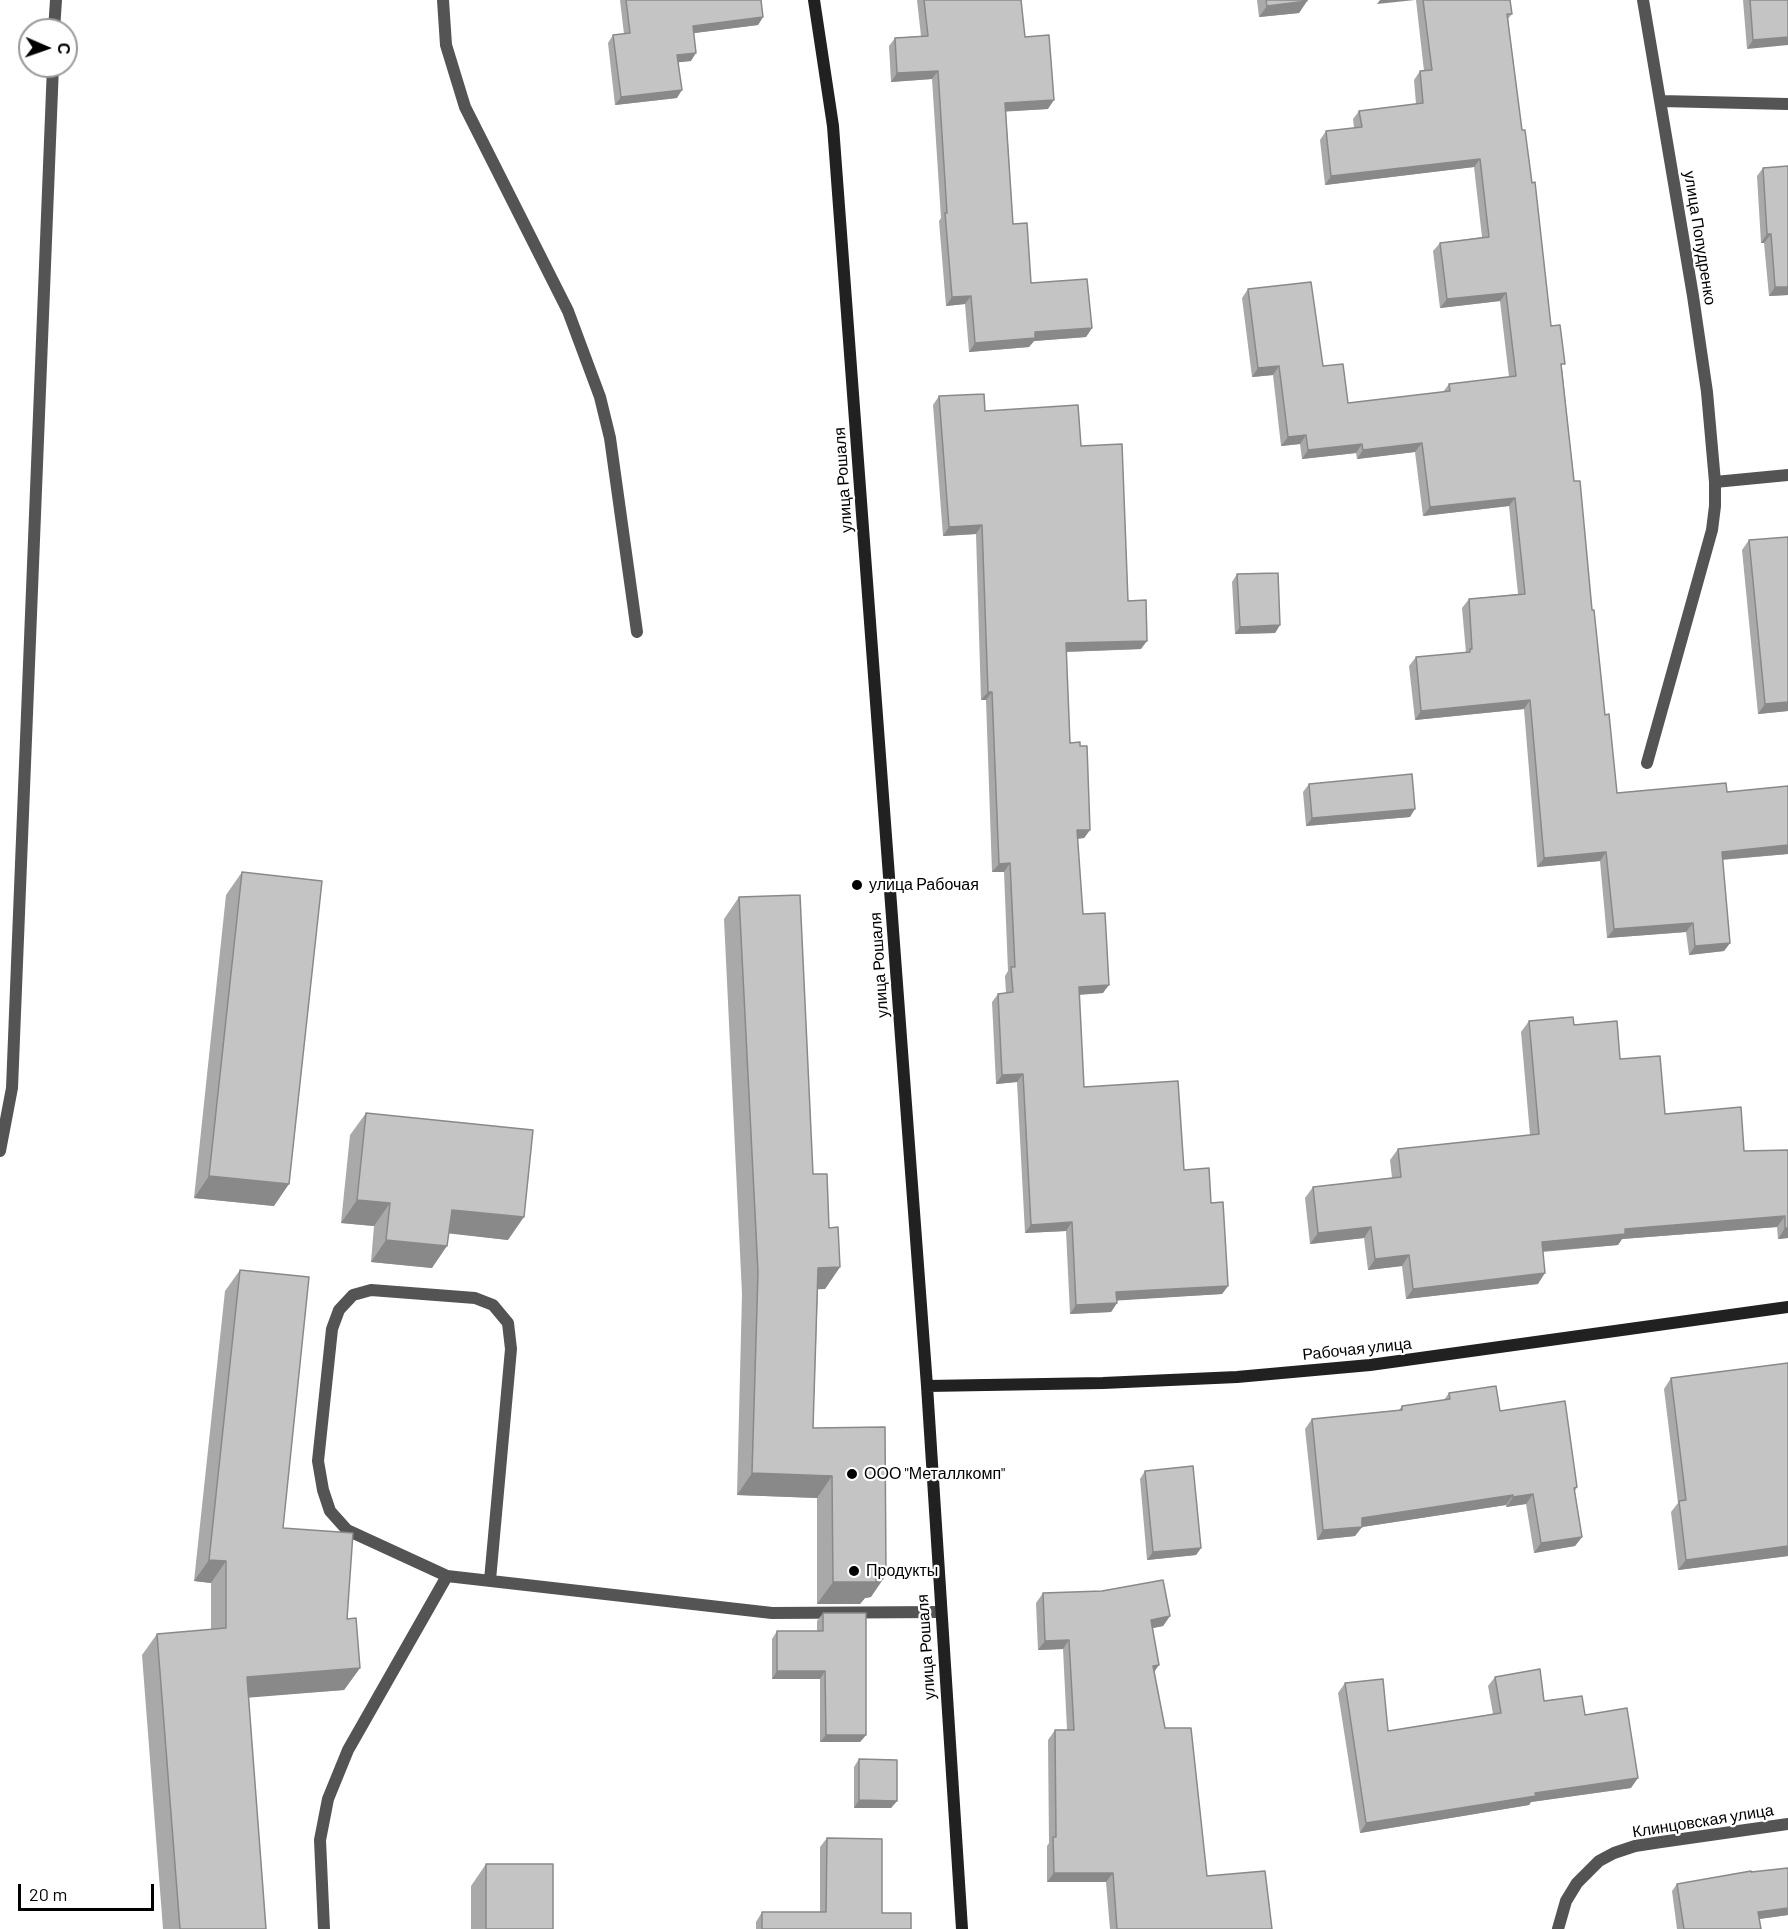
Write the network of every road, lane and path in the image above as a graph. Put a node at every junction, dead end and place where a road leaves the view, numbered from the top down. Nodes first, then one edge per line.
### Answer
1 (56, 0) edge
2 (443, 0) edge
3 (814, 0) edge
4 (1643, 0) edge
5 (55, 18) edge
6 (53, 78) edge
7 (1661, 101) junction
8 (1788, 104) edge
9 (1788, 476) edge
10 (1715, 482) junction
11 (637, 632) dead end
12 (1647, 764) dead end
13 (0, 1151) edge
14 (1788, 1307) edge
15 (927, 1386) junction
16 (447, 1576) junction
17 (490, 1580) junction
18 (940, 1612) junction
19 (1788, 1824) edge
20 (324, 1929) edge
21 (962, 1929) edge
22 (1558, 1929) edge

1 - 5 street
2 - 11 street
3 - 15 main road, улица Рошаля
4 - 7 street, улица Попудренко
6 - 13 street
7 - 8 street
7 - 10 street, улица Попудренко
9 - 10 street
10 - 12 street, улица Попудренко
14 - 15 main road, Рабочая улица
15 - 18 main road, улица Рошаля
16 - 17 street
16 - 17 street
16 - 20 street
17 - 18 street
18 - 21 main road, улица Рошаля
19 - 22 street, Клинцовская улица

